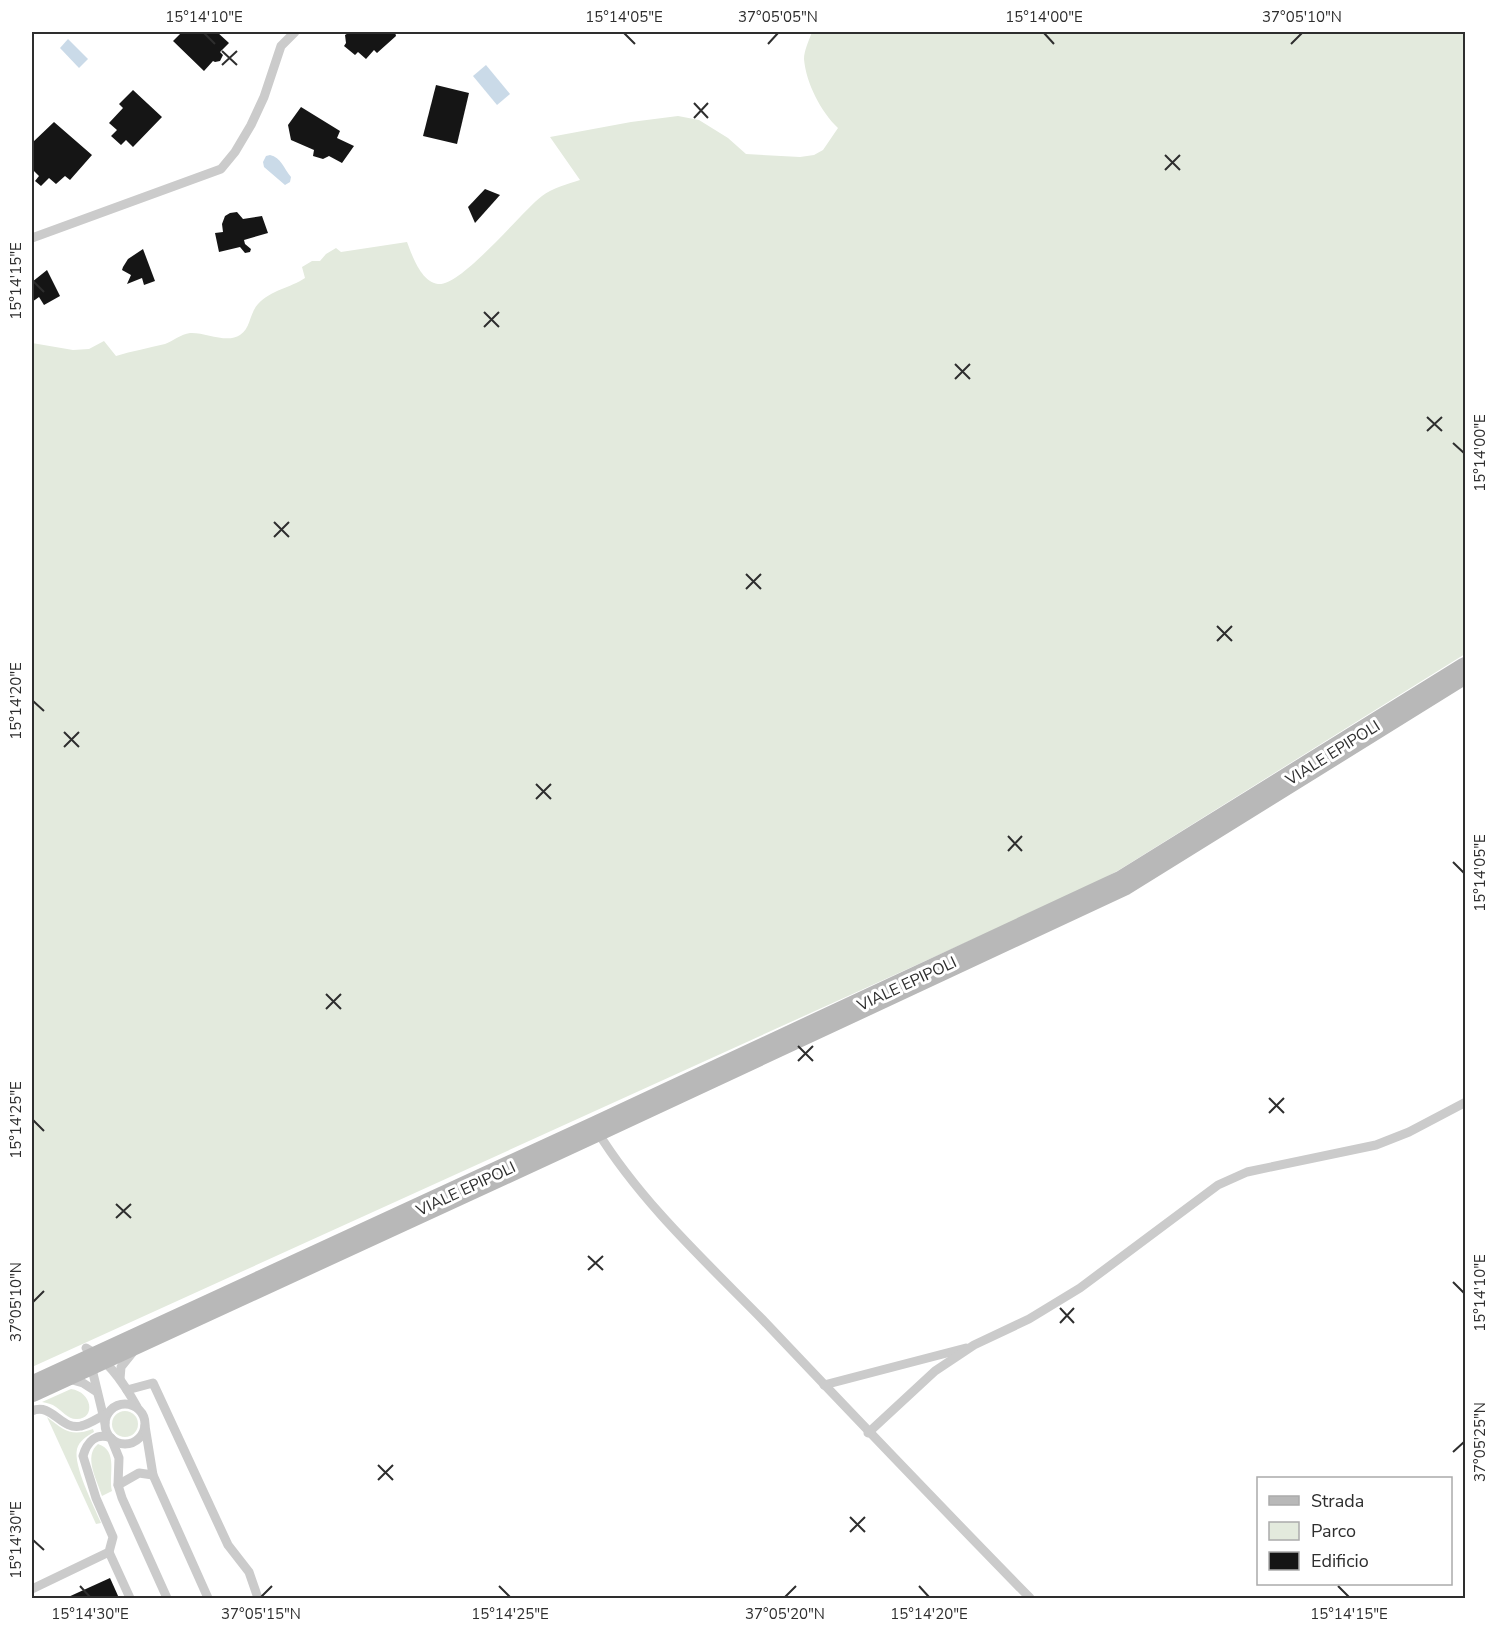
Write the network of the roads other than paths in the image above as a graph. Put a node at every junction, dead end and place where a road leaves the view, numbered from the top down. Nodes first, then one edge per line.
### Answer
1 (295, 32) edge
2 (32, 238) edge
3 (1466, 670) edge
4 (1466, 1102) edge
5 (596, 1129) junction
6 (324, 1254) junction
7 (214, 1292) dead end
8 (169, 1326) junction
9 (974, 1346) junction
10 (93, 1355) junction
11 (120, 1379) junction
12 (37, 1381) edge
13 (824, 1385) junction
14 (127, 1390) junction
15 (97, 1392) junction
16 (138, 1409) junction
17 (32, 1411) edge
18 (102, 1418) junction
19 (145, 1426) junction
20 (868, 1432) junction
21 (111, 1438) junction
22 (153, 1474) junction
23 (118, 1485) junction
24 (109, 1551) junction
25 (32, 1589) edge
26 (130, 1599) edge
27 (167, 1599) edge
28 (208, 1599) edge
29 (258, 1599) edge
30 (1029, 1599) edge

1 - 2 lane
3 - 5 main road, VIALE EPIPOLI
4 - 9 lane
5 - 6 main road, VIALE EPIPOLI
5 - 13 lane
6 - 8 main road
6 - 10 main road
7 - 10 lane
8 - 10 main road
8 - 11 lane
9 - 13 lane
9 - 20 lane
10 - 11 lane
10 - 12 main road
10 - 15 lane
11 - 14 lane
12 - 15 lane
13 - 20 lane
14 - 16 lane
14 - 29 lane
15 - 18 lane
16 - 18 lane
16 - 19 lane
17 - 18 lane
18 - 21 lane
19 - 21 lane
19 - 22 lane
20 - 30 lane
21 - 23 lane
21 - 24 lane
22 - 23 lane
22 - 28 lane
23 - 27 lane
24 - 25 lane
24 - 26 lane

